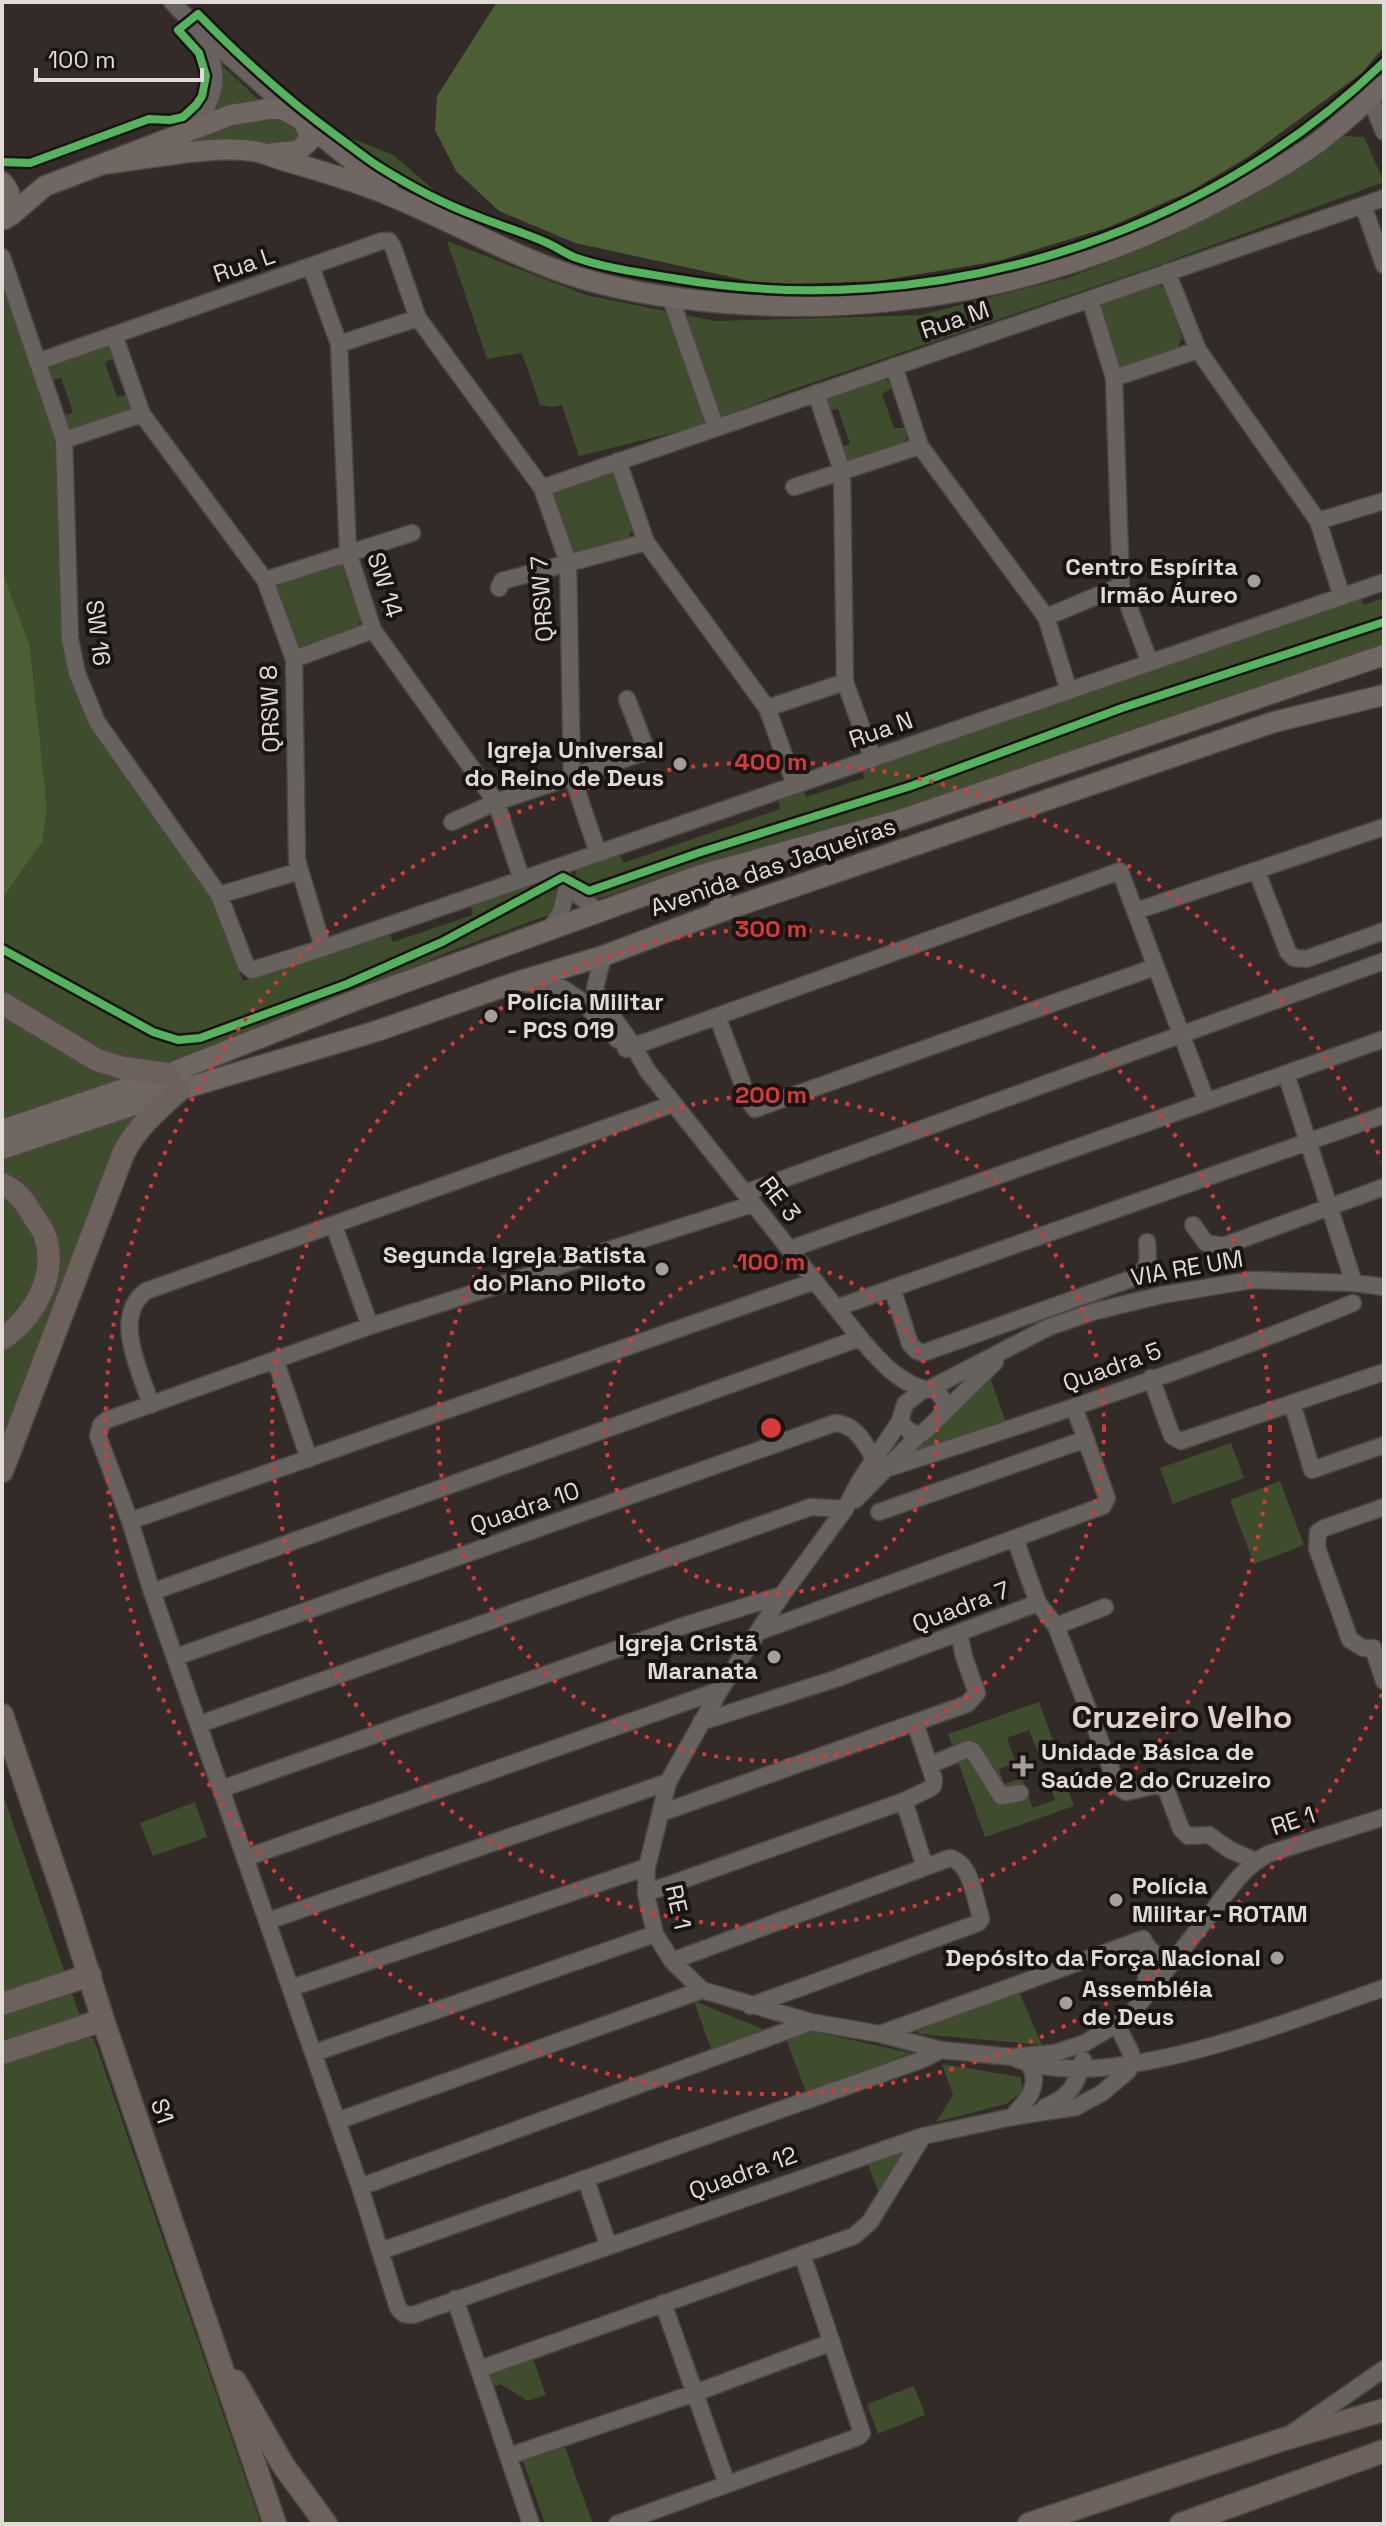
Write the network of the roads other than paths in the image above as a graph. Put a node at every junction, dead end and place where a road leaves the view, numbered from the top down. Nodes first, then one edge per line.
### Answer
1 (172, 2) edge
2 (200, 31) junction
3 (1377, 91) edge
4 (302, 120) junction
5 (195, 129) junction
6 (1384, 132) edge
7 (254, 151) junction
8 (103, 164) junction
9 (2, 182) edge
10 (45, 186) junction
11 (1384, 198) edge
12 (400, 199) junction
13 (1363, 205) junction
14 (4, 222) edge
15 (2, 257) edge
16 (1384, 265) edge
17 (311, 267) junction
18 (1167, 272) junction
19 (671, 299) junction
20 (1090, 299) junction
21 (418, 318) junction
22 (114, 335) junction
23 (339, 344) junction
24 (1198, 350) junction
25 (37, 362) junction
26 (894, 366) junction
27 (1114, 378) junction
28 (816, 393) junction
29 (142, 414) junction
30 (716, 428) junction
31 (64, 440) junction
32 (920, 446) junction
33 (618, 461) junction
34 (842, 471) junction
35 (794, 487) dead end
36 (542, 488) junction
37 (1384, 501) edge
38 (1318, 521) junction
39 (412, 533) dead end
40 (646, 542) junction
41 (348, 552) junction
42 (568, 562) junction
43 (265, 580) junction
44 (1384, 582) edge
45 (1121, 586) junction
46 (499, 588) dead end
47 (1342, 597) junction
48 (1046, 617) junction
49 (373, 630) junction
50 (1384, 655) edge
51 (294, 659) junction
52 (1150, 663) junction
53 (845, 682) junction
54 (1069, 691) junction
55 (1384, 695) edge
56 (627, 699) dead end
57 (767, 708) junction
58 (873, 759) junction
59 (572, 776) junction
60 (795, 785) junction
61 (496, 802) junction
62 (452, 822) dead end
63 (1384, 827) edge
64 (598, 853) junction
65 (559, 867) junction
66 (300, 871) junction
67 (1257, 872) junction
68 (701, 875) junction
69 (522, 880) junction
70 (567, 887) junction
71 (219, 895) junction
72 (1136, 911) junction
73 (601, 913) junction
74 (717, 913) junction
75 (549, 931) junction
76 (1384, 931) edge
77 (323, 948) junction
78 (603, 956) junction
79 (1384, 961) edge
80 (1155, 967) junction
81 (257, 970) joint
82 (517, 982) junction
83 (399, 986) junction
84 (2, 1003) edge
85 (717, 1016) junction
86 (403, 1022) junction
87 (1180, 1034) junction
88 (1384, 1039) edge
89 (632, 1050) junction
90 (1286, 1074) junction
91 (174, 1082) junction
92 (1206, 1100) junction
93 (673, 1104) junction
94 (1384, 1115) edge
95 (2, 1130) edge
96 (1307, 1143) junction
97 (2, 1149) edge
98 (2, 1184) edge
99 (1384, 1187) edge
100 (749, 1198) junction
101 (1330, 1206) junction
102 (1193, 1225) dead end
103 (334, 1226) junction
104 (1147, 1242) dead end
105 (790, 1249) junction
106 (815, 1281) junction
107 (1354, 1283) junction
108 (1384, 1287) edge
109 (892, 1288) junction
110 (1353, 1303) dead end
111 (836, 1308) junction
112 (370, 1326) junction
113 (860, 1338) junction
114 (2, 1339) edge
115 (1007, 1350) junction
116 (276, 1362) junction
117 (887, 1368) junction
118 (1384, 1372) edge
119 (1151, 1378) junction
120 (928, 1389) junction
121 (1292, 1403) junction
122 (151, 1405) junction
123 (1074, 1407) junction
124 (946, 1410) junction
125 (900, 1416) junction
126 (919, 1435) junction
127 (1086, 1439) junction
128 (1384, 1445) edge
129 (309, 1459) junction
130 (880, 1465) junction
131 (2, 1471) edge
132 (1384, 1507) edge
133 (845, 1509) junction
134 (879, 1512) dead end
135 (130, 1521) junction
136 (1015, 1539) junction
137 (152, 1592) junction
138 (782, 1595) junction
139 (1038, 1603) junction
140 (1105, 1607) dead end
141 (1056, 1626) junction
142 (758, 1632) junction
143 (959, 1633) junction
144 (176, 1657) junction
145 (1384, 1681) edge
146 (720, 1690) junction
147 (2, 1715) edge
148 (701, 1722) junction
149 (915, 1723) junction
150 (200, 1724) junction
151 (932, 1772) junction
152 (668, 1782) junction
153 (221, 1789) junction
154 (1020, 1793) dead end
155 (904, 1801) junction
156 (661, 1813) junction
157 (1384, 1817) edge
158 (245, 1858) junction
159 (1249, 1866) junction
160 (647, 1867) junction
161 (925, 1867) junction
162 (646, 1893) junction
163 (268, 1921) junction
164 (655, 1934) junction
165 (1148, 1949) junction
166 (1176, 1957) junction
167 (672, 1961) junction
168 (90, 1975) junction
169 (291, 1988) junction
170 (1384, 1988) edge
171 (702, 1990) junction
172 (1145, 1997) junction
173 (2, 2004) edge
174 (750, 2006) junction
175 (103, 2020) junction
176 (811, 2022) junction
177 (1117, 2025) junction
178 (880, 2034) junction
179 (1085, 2043) junction
180 (941, 2050) junction
181 (2, 2053) edge
182 (314, 2053) junction
183 (1012, 2057) junction
184 (1131, 2063) junction
185 (1029, 2064) junction
186 (1081, 2070) junction
187 (1019, 2116) junction
188 (337, 2121) junction
189 (923, 2136) junction
190 (586, 2180) junction
191 (360, 2187) junction
192 (608, 2244) junction
193 (381, 2251) junction
194 (802, 2254) junction
195 (455, 2299) junction
196 (663, 2303) junction
197 (212, 2342) junction
198 (832, 2342) junction
199 (480, 2369) junction
200 (1384, 2369) edge
201 (695, 2393) junction
202 (1384, 2410) edge
203 (1384, 2420) edge
204 (1384, 2429) edge
205 (1281, 2440) junction
206 (1384, 2451) edge
207 (509, 2456) junction
208 (727, 2484) junction
209 (1095, 2502) junction
210 (275, 2524) edge
211 (326, 2524) edge
212 (531, 2524) edge
213 (617, 2524) edge
214 (1029, 2524) edge
215 (1063, 2524) edge
216 (1181, 2524) edge

1 - 2 street
2 - 4 street
2 - 5 street
3 - 6 street
3 - 19 main road
4 - 5 main road
4 - 7 main road
4 - 12 main road
5 - 8 main road
7 - 8 main road
7 - 12 main road
8 - 10 main road
9 - 10 main road
9 - 14 main road
10 - 14 main road
11 - 13 street, Rua M
12 - 19 main road
13 - 16 street
13 - 18 street, Rua M
15 - 25 street, SW 16
17 - 21 street, Rua L
17 - 22 street, Rua L
17 - 23 street, SW 14
18 - 20 street, Rua M
18 - 24 street
19 - 30 street
20 - 26 street, Rua M
20 - 27 street
21 - 23 street
21 - 36 street, QRSW 7
22 - 25 street, Rua L
22 - 29 street, QRSW 8
23 - 41 street, SW 14
24 - 27 street
24 - 38 street
25 - 31 street, SW 16
26 - 28 street, Rua M
26 - 32 street
27 - 45 street
28 - 30 street, Rua M
28 - 34 street
29 - 31 street
29 - 43 street, QRSW 8
30 - 33 street, Rua M
31 - 71 street, SW 16
32 - 34 street
32 - 48 street
33 - 36 street, Rua M
33 - 40 street
34 - 35 street
34 - 53 street
36 - 42 street, QRSW 7
37 - 38 street
38 - 47 street
39 - 41 street
40 - 42 street
40 - 57 street
41 - 43 street
41 - 49 street, SW 14
42 - 46 street
42 - 59 street, QRSW 7
43 - 51 street, QRSW 8
44 - 47 street, Rua N
45 - 48 street
45 - 52 street
47 - 52 street, Rua N
48 - 54 street
49 - 51 street
49 - 61 street, SW 14
50 - 68 main road, Avenida das Jaqueiras
51 - 66 street, QRSW 8
52 - 54 street, Rua N
53 - 57 street
53 - 58 street
54 - 58 street, Rua N
55 - 74 main road, Avenida das Jaqueiras
56 - 59 street
57 - 60 street
58 - 60 street, Rua N
59 - 61 street
59 - 64 street, QRSW 7
60 - 64 street, Rua N
61 - 62 street
61 - 69 street, SW 14
63 - 67 street
64 - 65 street, Rua N
65 - 69 street, Rua N
65 - 70 street
66 - 71 street
66 - 77 street, QRSW 8
67 - 72 street
67 - 76 street
68 - 73 main road, Avenida das Jaqueiras
68 - 74 main road
69 - 77 street, Rua N
70 - 73 street
70 - 75 street
71 - 81 street, SW 16
72 - 80 street
72 - 85 street
73 - 75 main road, Avenida das Jaqueiras
74 - 78 main road, Avenida das Jaqueiras
75 - 83 main road, Avenida das Jaqueiras
77 - 81 street, Rua N
78 - 82 main road, Avenida das Jaqueiras
78 - 89 street, RE 3
79 - 87 street
80 - 85 street
80 - 87 street
82 - 86 main road, Avenida das Jaqueiras
82 - 89 street, RE 3
83 - 86 main road
83 - 91 main road, Avenida das Jaqueiras
84 - 91 highway
85 - 89 street
86 - 91 main road, Avenida das Jaqueiras
87 - 92 street
87 - 100 street
88 - 90 street
89 - 93 street, RE 3
90 - 92 street
90 - 96 street
91 - 95 main road
91 - 97 main road
91 - 131 highway
92 - 105 street
93 - 100 street, RE 3
93 - 103 street
94 - 96 street
96 - 101 street
96 - 109 street
98 - 114 highway
99 - 101 street
100 - 105 street, RE 3
100 - 112 street
101 - 102 street
101 - 107 street
103 - 112 street
103 - 122 street
104 - 109 street
105 - 106 street, RE 3
106 - 111 street, RE 3
106 - 129 street
107 - 108 street, VIA RE UM
107 - 115 street, VIA RE UM
109 - 111 street
110 - 119 street, Quadra 5
111 - 113 street, RE 3
112 - 116 street
113 - 117 street, RE 3
113 - 137 street, Quadra 10
115 - 120 street, VIA RE UM
115 - 124 street, VIA RE UM
116 - 122 street
116 - 129 street
117 - 120 street, RE 3
117 - 125 street, RE 3
118 - 121 street
119 - 121 street
119 - 123 street, Quadra 5
120 - 124 street
120 - 125 street
121 - 128 street
122 - 135 street
123 - 127 street
123 - 130 street, Quadra 5
124 - 126 street
125 - 126 street
125 - 130 street, RE 1
126 - 130 street, RE 1
127 - 134 street
127 - 136 street
129 - 135 street
130 - 133 street, RE 1
130 - 144 street, Quadra 10
132 - 145 street
133 - 138 street, RE 1
133 - 150 street
135 - 137 street
136 - 139 street
136 - 142 street
137 - 144 street
138 - 142 street, RE 1
138 - 153 street
139 - 141 street, Quadra 7
139 - 143 street, Quadra 7
140 - 141 street
141 - 159 street, Quadra 7
142 - 146 street, RE 1
143 - 148 street, Quadra 7
143 - 149 street
144 - 150 street
146 - 148 street, RE 1
146 - 158 street
147 - 168 highway, S1
148 - 152 street, RE 1
149 - 151 street
149 - 156 street
150 - 153 street
151 - 154 street
151 - 155 street
152 - 156 street, RE 1
152 - 163 street
153 - 158 street
155 - 161 street
155 - 162 street
156 - 160 street, RE 1
157 - 159 street, RE 1
158 - 163 street
159 - 166 street, RE 1
160 - 162 street, RE 1
160 - 169 street
161 - 167 street
161 - 174 street
162 - 164 street, RE 1
163 - 169 street
164 - 167 street, RE 1
164 - 182 street
165 - 166 street
165 - 172 street
165 - 178 street
166 - 172 street, RE 1
167 - 171 street, RE 1
168 - 173 highway
168 - 175 highway, S1
169 - 182 street
170 - 184 street, RE 1
171 - 174 street, RE 1
171 - 188 street
172 - 177 street, RE 1
174 - 176 street, RE 1
175 - 181 highway
175 - 197 highway, S1
176 - 178 street, RE 1
176 - 191 street
177 - 179 street, RE 1
177 - 184 street
178 - 180 street, RE 1
179 - 183 street, RE 1
179 - 186 street
180 - 183 street, RE 1
180 - 190 street, Quadra 12
182 - 188 street
183 - 185 street, RE 1
184 - 186 street, RE 1
184 - 187 street
185 - 186 street, RE 1
185 - 187 street
186 - 187 street
187 - 189 street, Quadra 12
188 - 191 street
189 - 192 street, Quadra 12
189 - 194 street
190 - 192 street
190 - 193 street, Quadra 12
191 - 193 street
192 - 195 street, Quadra 12
193 - 195 street, Quadra 12
194 - 196 street
194 - 198 street
195 - 199 street
196 - 199 street
196 - 201 street
197 - 210 highway, S1
197 - 211 highway
198 - 201 street
198 - 208 street
199 - 207 street
200 - 205 street
201 - 207 street
201 - 208 street
202 - 205 highway
203 - 204 highway
205 - 209 highway
206 - 216 highway
207 - 212 street
208 - 213 street
209 - 214 highway
209 - 215 highway

